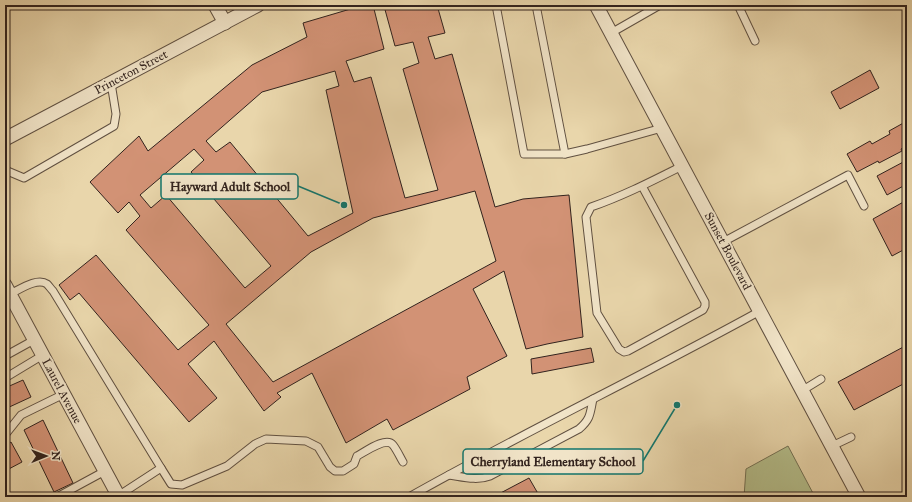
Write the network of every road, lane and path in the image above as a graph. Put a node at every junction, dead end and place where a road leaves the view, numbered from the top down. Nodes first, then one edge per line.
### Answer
1 (215, 5) edge
2 (258, 5) edge
3 (496, 5) edge
4 (536, 5) edge
5 (596, 5) edge
6 (660, 5) edge
7 (738, 5) edge
8 (225, 23) junction
9 (611, 33) junction
10 (755, 41) dead end
11 (111, 83) junction
12 (662, 128) junction
13 (5, 140) edge
14 (565, 154) junction
15 (682, 166) junction
16 (5, 170) edge
17 (642, 186) junction
18 (864, 206) dead end
19 (723, 242) junction
20 (7, 291) edge
21 (760, 311) junction
22 (34, 340) junction
23 (42, 355) junction
24 (5, 356) edge
25 (5, 378) edge
26 (821, 379) dead end
27 (802, 390) junction
28 (64, 394) junction
29 (593, 399) junction
30 (5, 434) edge
31 (852, 437) dead end
32 (832, 446) junction
33 (403, 462) dead end
34 (161, 468) junction
35 (105, 471) junction
36 (449, 475) junction
37 (119, 496) edge
38 (57, 497) edge
39 (409, 497) edge
40 (859, 497) edge

1 - 8 street
2 - 8 street, Princeton Street
3 - 14 lane
4 - 14 lane
5 - 9 street, Sunset Boulevard
6 - 9 lane
7 - 10 lane
8 - 11 street, Princeton Street
9 - 12 street, Sunset Boulevard
11 - 13 street, Princeton Street
11 - 16 lane
12 - 14 lane
12 - 15 street, Sunset Boulevard
15 - 17 lane
15 - 19 street, Sunset Boulevard
17 - 17 lane
18 - 19 lane
19 - 21 street, Sunset Boulevard
20 - 22 street, Laurel Avenue
20 - 34 lane
21 - 27 street, Sunset Boulevard
21 - 29 lane
22 - 23 street, Laurel Avenue
22 - 24 lane
23 - 25 lane
23 - 28 street, Laurel Avenue
26 - 27 lane
27 - 32 street, Sunset Boulevard
28 - 30 lane
28 - 35 street, Laurel Avenue
29 - 36 lane
29 - 36 lane
31 - 32 lane
32 - 40 street, Sunset Boulevard
33 - 34 lane
34 - 37 lane
35 - 37 street, Laurel Avenue
35 - 38 lane
36 - 39 lane

